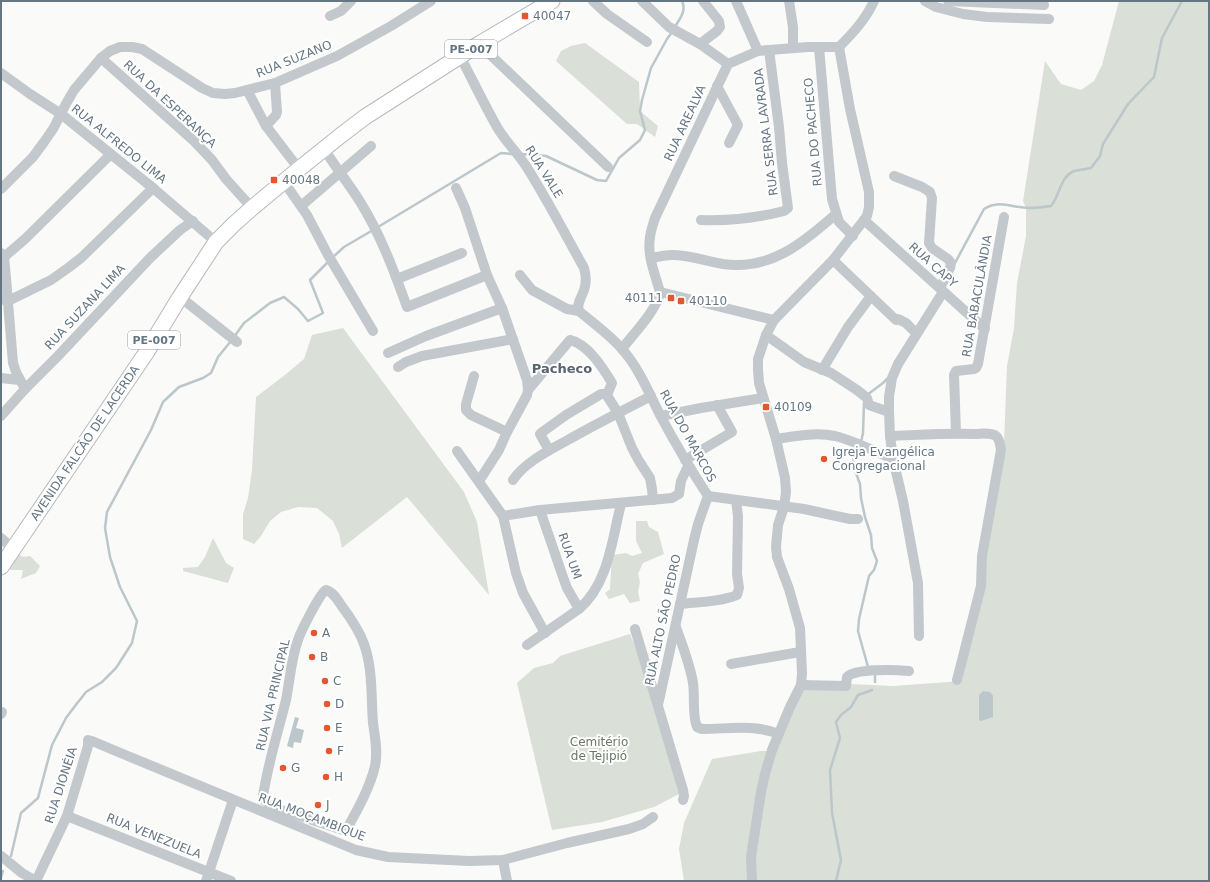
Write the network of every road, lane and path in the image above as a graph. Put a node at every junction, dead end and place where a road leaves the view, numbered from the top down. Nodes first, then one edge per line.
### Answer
1 (351, 1) edge
2 (431, 1) edge
3 (552, 1) edge
4 (594, 1) edge
5 (642, 1) edge
6 (703, 1) edge
7 (736, 1) edge
8 (789, 1) edge
9 (874, 1) edge
10 (925, 1) edge
11 (948, 1) edge
12 (936, 4) edge
13 (1044, 5) dead end
14 (330, 16) dead end
15 (1050, 19) dead end
16 (647, 42) dead end
17 (479, 44) junction
18 (700, 44) junction
19 (818, 47) junction
20 (839, 47) junction
21 (793, 48) junction
22 (769, 50) junction
23 (758, 51) junction
24 (460, 56) junction
25 (101, 58) junction
26 (728, 64) junction
27 (1, 73) edge
28 (275, 83) junction
29 (717, 86) junction
30 (247, 90) junction
31 (61, 114) junction
32 (266, 126) junction
33 (729, 143) dead end
34 (371, 146) dead end
35 (324, 149) junction
36 (111, 154) junction
37 (608, 167) dead end
38 (299, 169) junction
39 (340, 173) junction
40 (894, 176) dead end
41 (284, 182) junction
42 (153, 188) junction
43 (456, 188) dead end
44 (1, 189) edge
45 (301, 206) junction
46 (252, 208) junction
47 (836, 214) junction
48 (1004, 217) dead end
49 (701, 220) dead end
50 (864, 220) junction
51 (193, 221) junction
52 (853, 236) junction
53 (216, 242) junction
54 (462, 253) dead end
55 (2, 255) edge
56 (651, 258) junction
57 (833, 260) junction
58 (487, 275) junction
59 (520, 275) dead end
60 (397, 279) junction
61 (941, 290) junction
62 (660, 292) junction
63 (871, 296) junction
64 (180, 297) junction
65 (5, 300) edge
66 (502, 308) junction
67 (578, 309) junction
68 (774, 320) junction
69 (985, 329) junction
70 (913, 330) dead end
71 (373, 331) dead end
72 (766, 335) junction
73 (513, 338) junction
74 (237, 342) dead end
75 (622, 349) junction
76 (388, 353) dead end
77 (398, 367) dead end
78 (822, 370) junction
79 (474, 376) dead end
80 (1, 378) edge
81 (19, 380) junction
82 (25, 389) junction
83 (528, 390) junction
84 (605, 394) junction
85 (651, 396) junction
86 (763, 398) junction
87 (717, 405) junction
88 (889, 412) junction
89 (618, 413) junction
90 (1, 416) edge
91 (661, 416) junction
92 (507, 432) junction
93 (956, 433) junction
94 (890, 436) junction
95 (776, 439) junction
96 (549, 450) junction
97 (457, 451) dead end
98 (893, 459) junction
99 (687, 463) junction
100 (479, 480) junction
101 (513, 480) dead end
102 (708, 496) junction
103 (653, 500) junction
104 (736, 500) junction
105 (621, 504) junction
106 (784, 507) junction
107 (540, 510) junction
108 (503, 516) junction
109 (858, 519) dead end
110 (1, 538) edge
111 (694, 540) joint
112 (13, 549) junction
113 (1, 567) edge
114 (680, 604) junction
115 (579, 609) junction
116 (676, 627) junction
117 (635, 629) dead end
118 (546, 632) junction
119 (919, 636) dead end
120 (527, 645) dead end
121 (800, 652) junction
122 (372, 657) joint
123 (731, 664) dead end
124 (909, 670) dead end
125 (956, 680) dead end
126 (801, 685) junction
127 (658, 705) junction
128 (779, 734) junction
129 (88, 740) joint
130 (233, 800) junction
131 (683, 800) dead end
132 (68, 816) junction
133 (653, 817) dead end
134 (1, 856) edge
135 (503, 860) junction
136 (20, 877) edge
137 (208, 877) edge
138 (36, 881) edge
139 (231, 881) edge
140 (507, 881) edge
141 (752, 881) edge

1 - 14 street
2 - 28 street, RUA SUZANO
3 - 17 main road, AVENIDA FALCÃO DE LACERDA / PE-007
4 - 16 street
5 - 18 street
6 - 18 street
7 - 23 street
8 - 21 street
9 - 20 street
10 - 12 street
11 - 13 street
12 - 15 street
17 - 24 main road, AVENIDA FALCÃO DE LACERDA / PE-007
17 - 37 street
18 - 26 street
19 - 20 street
19 - 21 street
19 - 47 street, RUA DO PACHECO
20 - 50 street
21 - 22 street
22 - 23 street
22 - 49 street, RUA SERRA LAVRADA
23 - 26 street
24 - 35 main road, AVENIDA FALCÃO DE LACERDA / PE-007
24 - 67 street, RUA VALE
25 - 30 street, RUA SUZANO
25 - 31 street
25 - 46 street, RUA DA ESPERANÇA
26 - 29 street, RUA AREALVA
27 - 31 street, RUA ALFREDO LIMA
28 - 30 street, RUA SUZANO
28 - 32 street
29 - 33 street
29 - 56 street, RUA AREALVA
30 - 32 street
31 - 36 street, RUA ALFREDO LIMA
31 - 44 street
32 - 38 street
34 - 39 street
35 - 38 main road, AVENIDA FALCÃO DE LACERDA / PE-007
35 - 39 street
36 - 42 street, RUA ALFREDO LIMA
36 - 55 street
38 - 41 main road, AVENIDA FALCÃO DE LACERDA / PE-007
39 - 45 street
39 - 60 street
40 - 61 street
41 - 45 street
41 - 46 main road, AVENIDA FALCÃO DE LACERDA / PE-007
42 - 51 street, RUA ALFREDO LIMA
42 - 65 street
43 - 58 street
45 - 71 street
46 - 53 main road, AVENIDA FALCÃO DE LACERDA / PE-007
47 - 52 street
47 - 56 street
48 - 69 street, RUA BABACULÂNDIA
50 - 52 street
50 - 61 street, RUA CAPY
51 - 53 street, RUA ALFREDO LIMA
51 - 82 street, RUA SUZANA LIMA
52 - 57 street
53 - 64 main road, AVENIDA FALCÃO DE LACERDA / PE-007
54 - 60 street
55 - 65 street
56 - 62 street, RUA AREALVA
57 - 63 street
57 - 68 street
58 - 60 street
58 - 66 street
59 - 67 street
61 - 69 street, RUA CAPY
61 - 88 street
62 - 68 street
62 - 75 street
63 - 70 street
63 - 78 street
64 - 74 street
64 - 112 main road, AVENIDA FALCÃO DE LACERDA / PE-007
65 - 81 street
66 - 73 street
66 - 76 street
67 - 75 street
68 - 72 street
69 - 93 street, RUA BABACULÂNDIA
72 - 78 street
72 - 86 street
73 - 77 street
73 - 83 street
75 - 85 street, RUA DO MARCOS
78 - 88 street
79 - 92 street
80 - 81 street
81 - 82 street
82 - 90 street, RUA SUZANA LIMA
83 - 84 street
83 - 92 street
84 - 89 street
84 - 96 street
85 - 89 street
85 - 91 street, RUA DO MARCOS
86 - 87 street
86 - 95 street
87 - 91 street
87 - 99 street
88 - 94 street
89 - 96 street
89 - 103 street
91 - 99 street, RUA DO MARCOS
92 - 100 street
93 - 94 street
93 - 125 street
94 - 98 street
95 - 98 street
95 - 106 street
96 - 101 street
97 - 100 street
98 - 119 street
99 - 102 street, RUA DO MARCOS
99 - 103 street
100 - 108 street
102 - 104 street
102 - 111 street, RUA DO MARCOS
103 - 105 street
104 - 106 street
104 - 114 street
105 - 107 street
105 - 115 street
106 - 109 street
106 - 121 street
107 - 108 street
107 - 115 street, RUA UM
108 - 118 street
110 - 112 street
111 - 114 street, RUA ALTO SÃO PEDRO
112 - 113 main road, PE-007
114 - 116 street, RUA ALTO SÃO PEDRO
115 - 118 street
116 - 127 street, RUA ALTO SÃO PEDRO
116 - 128 street
117 - 127 street
118 - 120 street
121 - 123 street
121 - 126 street
122 - 122 street, RUA VIA PRINCIPAL
124 - 126 street
126 - 128 street
127 - 131 street
128 - 141 street
129 - 130 street, RUA MOÇAMBIQUE
129 - 132 street, RUA DIONÉIA
130 - 135 street, RUA MOÇAMBIQUE
130 - 137 street
132 - 137 street, RUA VENEZUELA
132 - 138 street, RUA DIONÉIA
133 - 135 street, RUA MOÇAMBIQUE
134 - 136 street
135 - 140 street
136 - 138 street
137 - 139 street, RUA VENEZUELA

